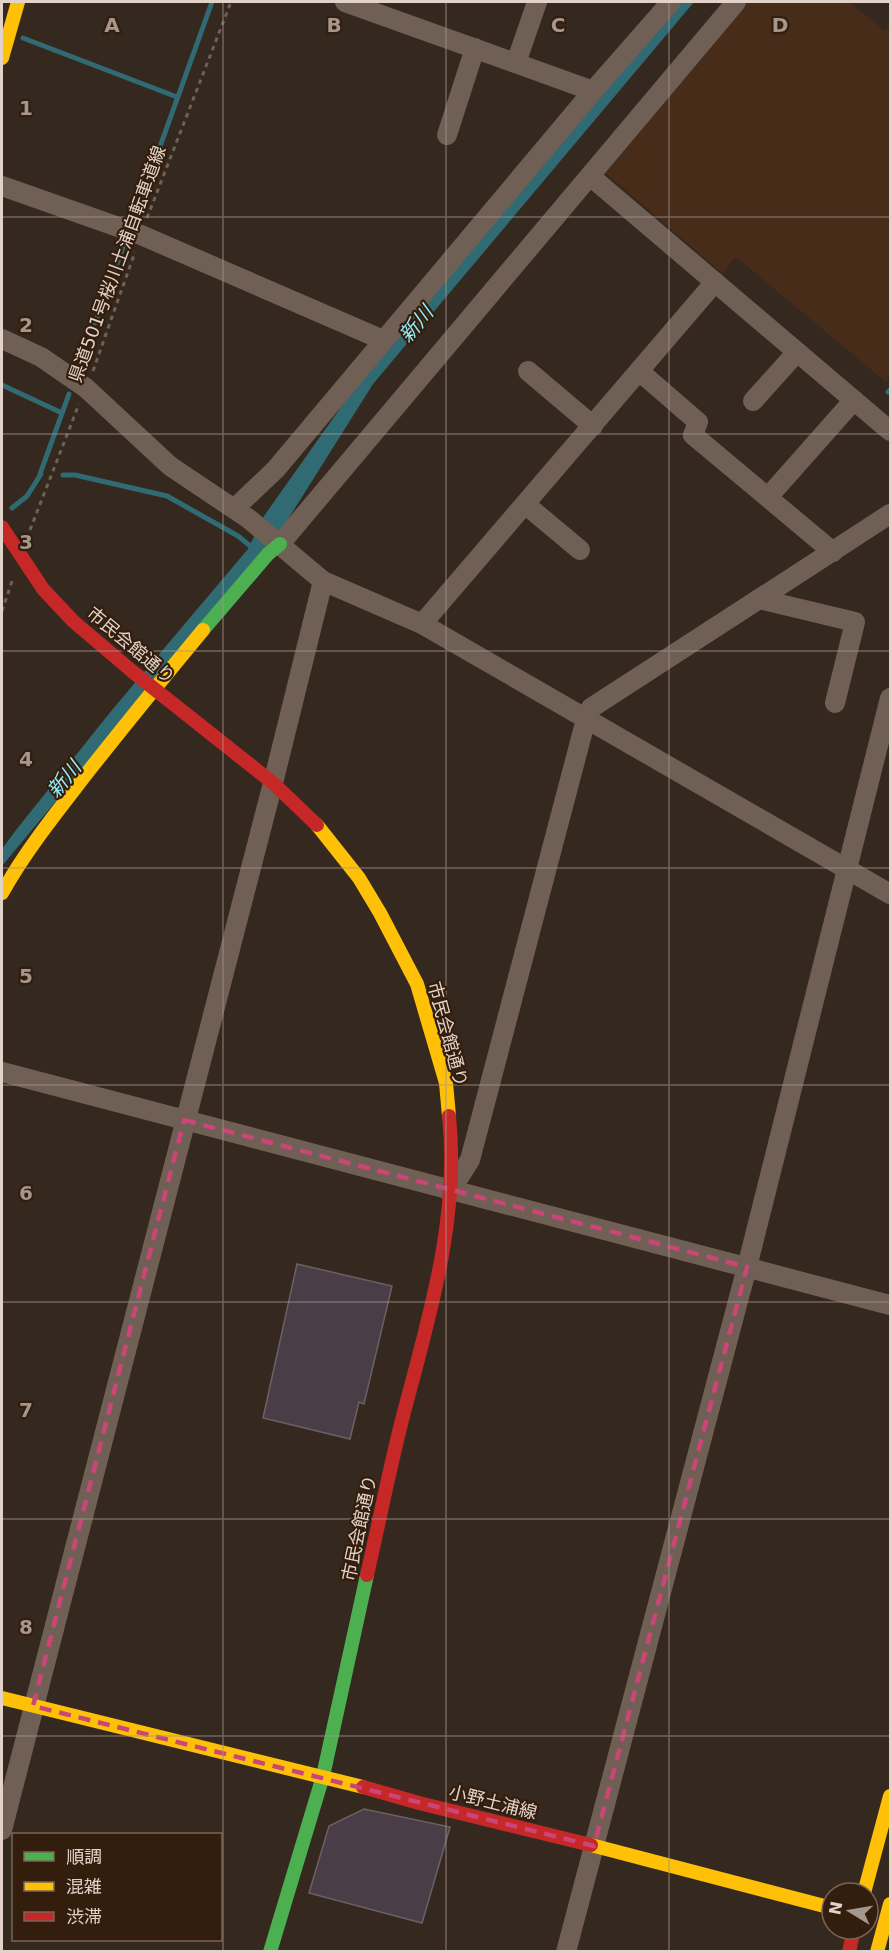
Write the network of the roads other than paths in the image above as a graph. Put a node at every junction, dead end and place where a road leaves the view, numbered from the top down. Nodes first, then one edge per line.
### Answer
1 (18, 2) edge
2 (345, 2) edge
3 (537, 2) edge
4 (670, 2) edge
5 (736, 2) edge
6 (475, 48) junction
7 (2, 58) edge
8 (516, 63) junction
9 (593, 91) junction
10 (447, 135) dead end
11 (590, 176) junction
12 (2, 186) edge
13 (715, 282) junction
14 (2, 339) edge
15 (383, 340) junction
16 (797, 352) junction
17 (528, 371) dead end
18 (639, 371) junction
19 (854, 400) junction
20 (753, 401) dead end
21 (592, 426) junction
22 (891, 431) edge
23 (768, 497) junction
24 (525, 504) junction
25 (242, 513) junction
26 (891, 514) edge
27 (2, 527) edge
28 (276, 541) junction
29 (580, 550) dead end
30 (833, 552) junction
31 (323, 580) junction
32 (759, 599) junction
33 (422, 624) junction
34 (154, 688) junction
35 (891, 698) edge
36 (835, 703) dead end
37 (585, 719) junction
38 (273, 783) junction
39 (847, 869) junction
40 (2, 893) edge
41 (891, 894) edge
42 (2, 1072) edge
43 (184, 1120) junction
44 (451, 1190) junction
45 (747, 1267) junction
46 (891, 1305) edge
47 (2, 1698) edge
48 (33, 1706) junction
49 (323, 1776) junction
50 (891, 1796) edge
51 (2, 1830) edge
52 (594, 1846) junction
53 (867, 1881) edge
54 (891, 1904) edge
55 (820, 1905) edge
56 (888, 1923) edge
57 (270, 1952) edge
58 (566, 1952) edge
59 (877, 1952) edge

1 - 7 street
2 - 6 street
3 - 8 street
4 - 9 street
5 - 11 street
6 - 8 street
6 - 10 street
8 - 9 street
9 - 15 street
11 - 13 street
11 - 28 street
12 - 15 street
13 - 16 street
13 - 18 street
14 - 25 street
15 - 25 street
16 - 19 street
16 - 20 street
17 - 21 street
18 - 21 street
18 - 23 street
19 - 22 street
19 - 23 street
21 - 24 street
23 - 30 street
24 - 29 street
24 - 33 street
25 - 28 street
26 - 30 street
27 - 34 street, 市民会館通り
28 - 31 street
28 - 34 street
30 - 32 street
31 - 33 street
31 - 38 street
32 - 36 street
32 - 37 street
33 - 37 street
34 - 38 street, 市民会館通り
34 - 40 street
35 - 39 street
37 - 39 street
37 - 44 street
38 - 43 street
38 - 44 street, 市民会館通り
39 - 41 street
39 - 45 street
42 - 43 street
43 - 44 street
43 - 48 street
44 - 45 street
44 - 49 street, 市民会館通り
45 - 46 street
45 - 52 street
47 - 48 street, 小野土浦線
48 - 49 street, 小野土浦線
48 - 51 street
49 - 52 street, 小野土浦線
49 - 57 street
50 - 53 street
52 - 55 street, 小野土浦線
52 - 58 street
54 - 56 street
56 - 59 street

